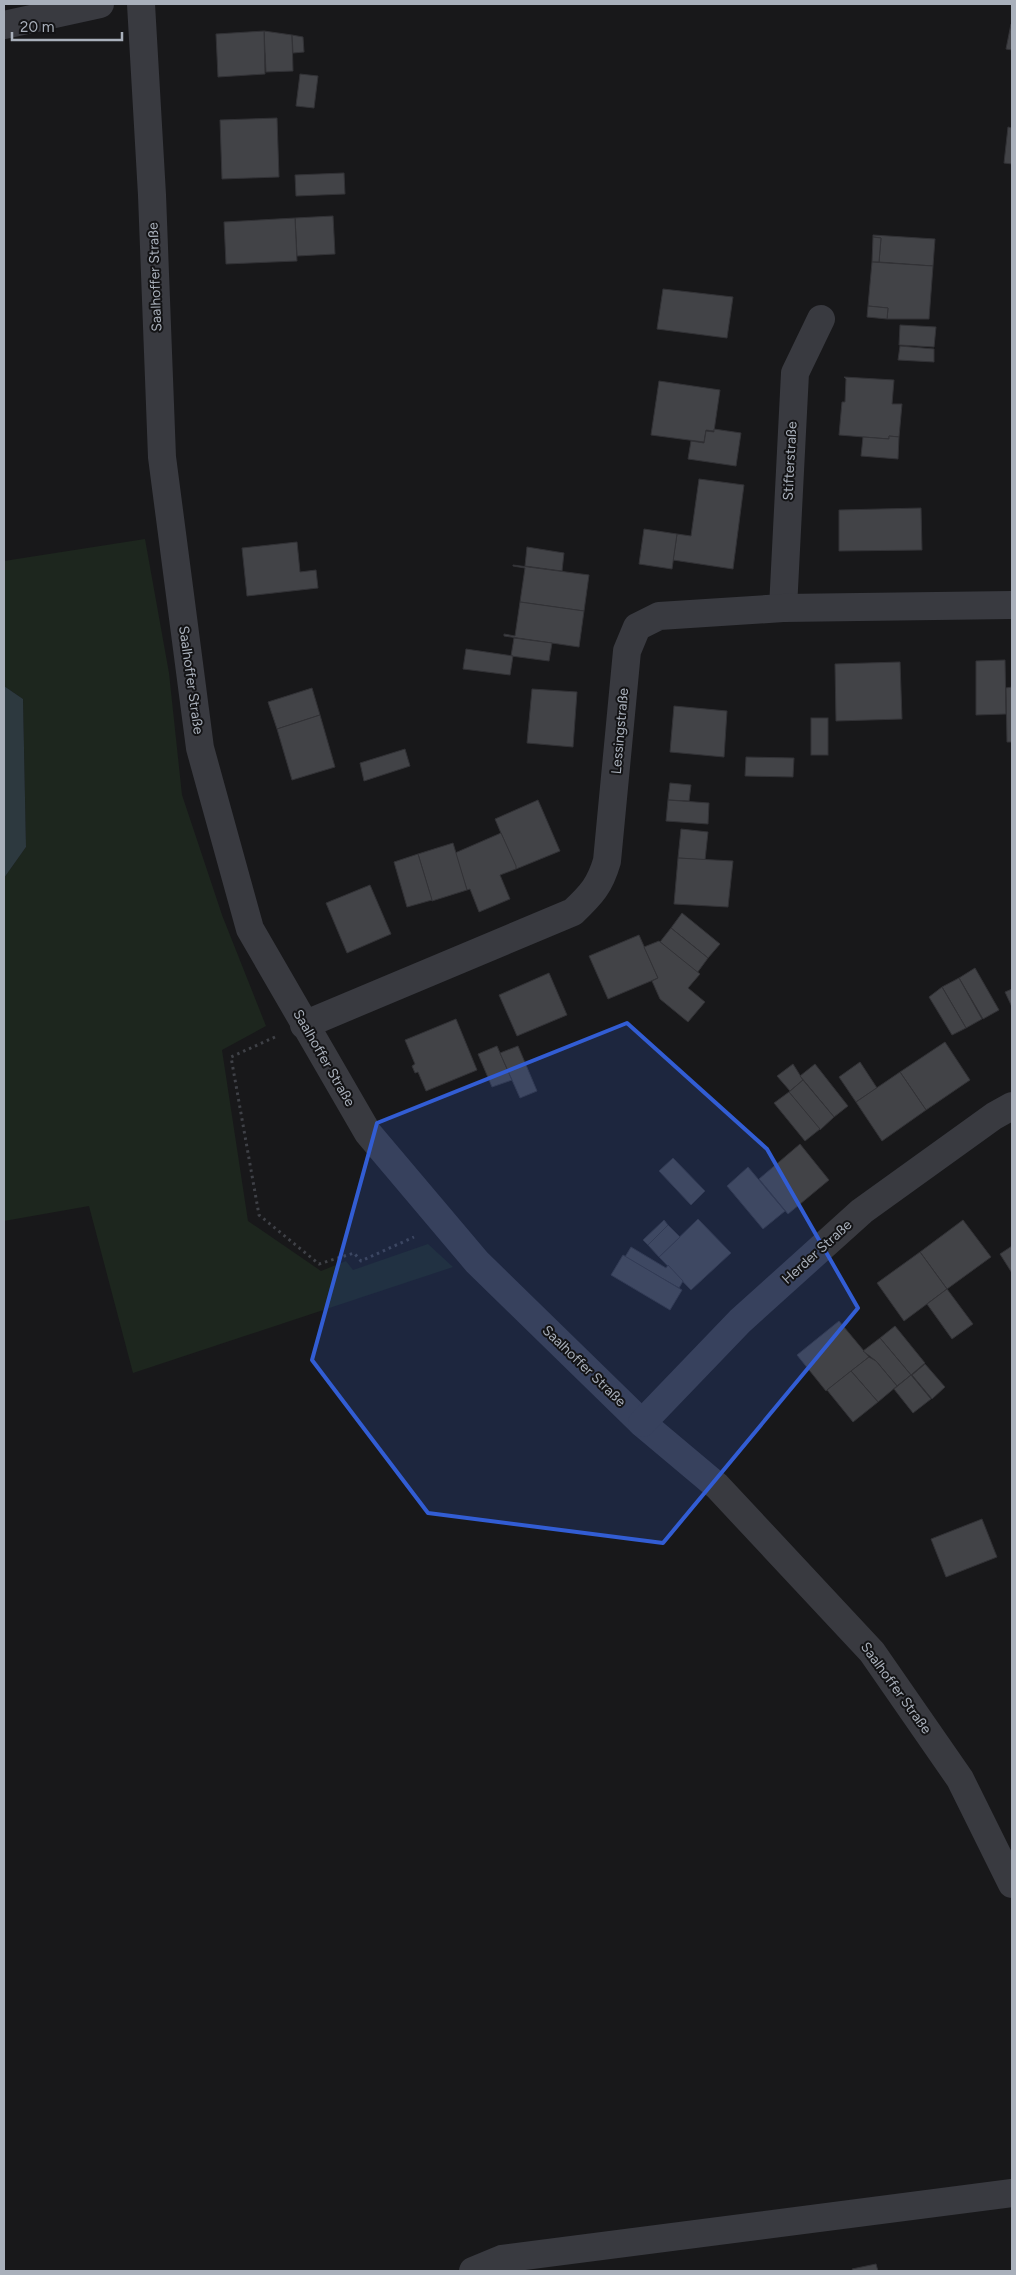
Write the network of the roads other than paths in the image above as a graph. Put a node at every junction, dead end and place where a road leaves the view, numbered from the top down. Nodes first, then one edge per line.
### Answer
1 (100, 4) edge
2 (141, 4) edge
3 (4, 25) edge
4 (821, 319) dead end
5 (1012, 604) edge
6 (783, 608) junction
7 (304, 1025) junction
8 (1012, 1106) edge
9 (642, 1423) junction
10 (1012, 1884) edge
11 (1012, 2193) edge
12 (473, 2271) edge

1 - 3 street
2 - 7 street, Saalhoffer Straße
4 - 6 street, Stifterstraße
5 - 6 street, Lessingstraße
6 - 7 street, Lessingstraße
7 - 9 street, Saalhoffer Straße
8 - 9 street, Herder Straße
9 - 10 street, Saalhoffer Straße
11 - 12 street

